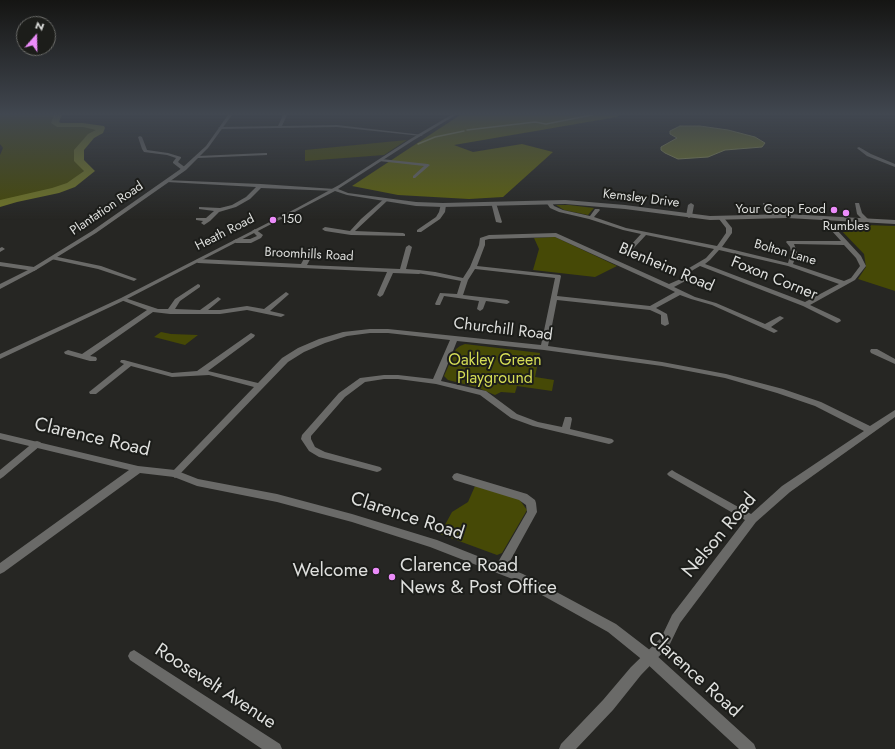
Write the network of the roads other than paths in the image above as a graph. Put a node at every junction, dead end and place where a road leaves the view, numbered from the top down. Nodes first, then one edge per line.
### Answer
1 (145, 150) edge
2 (205, 150) edge
3 (396, 150) edge
4 (862, 150) edge
5 (264, 154) dead end
6 (198, 158) junction
7 (381, 160) junction
8 (428, 165) junction
9 (436, 166) dead end
10 (895, 166) edge
11 (184, 169) junction
12 (415, 177) dead end
13 (168, 181) junction
14 (261, 185) junction
15 (335, 190) junction
16 (385, 200) junction
17 (549, 202) junction
18 (493, 203) junction
19 (764, 204) dead end
20 (857, 204) dead end
21 (443, 205) junction
22 (691, 206) dead end
23 (201, 208) dead end
24 (220, 210) junction
25 (597, 210) dead end
26 (689, 216) junction
27 (777, 216) junction
28 (591, 218) junction
29 (823, 218) junction
30 (198, 219) dead end
31 (722, 219) junction
32 (866, 220) junction
33 (499, 222) dead end
34 (895, 222) edge
35 (325, 229) dead end
36 (419, 231) dead end
37 (351, 233) junction
38 (644, 234) junction
39 (403, 235) dead end
40 (844, 243) junction
41 (409, 247) dead end
42 (313, 248) dead end
43 (631, 248) dead end
44 (719, 248) junction
45 (53, 258) junction
46 (198, 260) junction
47 (0, 264) edge
48 (700, 264) junction
49 (790, 265) junction
50 (302, 266) junction
51 (473, 267) junction
52 (34, 269) junction
53 (391, 271) junction
54 (403, 271) junction
55 (419, 272) joint
56 (435, 274) joint
57 (134, 279) dead end
58 (465, 280) junction
59 (845, 284) junction
60 (198, 286) dead end
61 (0, 287) edge
62 (669, 287) junction
63 (680, 292) junction
64 (286, 294) dead end
65 (380, 295) dead end
66 (459, 296) junction
67 (123, 298) junction
68 (555, 298) junction
69 (218, 299) dead end
70 (483, 299) junction
71 (507, 302) dead end
72 (438, 304) dead end
73 (805, 306) junction
74 (651, 308) junction
75 (152, 309) junction
76 (480, 309) dead end
77 (266, 311) junction
78 (170, 312) junction
79 (201, 312) junction
80 (281, 314) dead end
81 (780, 318) dead end
82 (837, 321) dead end
83 (665, 324) dead end
84 (765, 327) junction
85 (774, 330) dead end
86 (251, 335) dead end
87 (454, 339) junction
88 (544, 348) junction
89 (874, 351) dead end
90 (68, 352) dead end
91 (84, 356) junction
92 (0, 358) edge
93 (93, 359) dead end
94 (895, 362) edge
95 (200, 373) junction
96 (436, 382) junction
97 (260, 386) junction
98 (94, 392) dead end
99 (895, 413) edge
100 (568, 419) dead end
101 (870, 430) junction
102 (564, 431) junction
103 (0, 436) edge
104 (609, 441) dead end
105 (37, 444) junction
106 (138, 469) junction
107 (377, 469) dead end
108 (175, 474) junction
109 (672, 474) dead end
110 (0, 475) edge
111 (456, 477) dead end
112 (752, 520) junction
113 (500, 568) junction
114 (0, 569) edge
115 (134, 656) dead end
116 (650, 658) junction
117 (275, 749) edge
118 (566, 749) edge
119 (749, 749) edge

1 - 11 street
2 - 6 street, Plantation Road
3 - 7 street, Heath Road
4 - 10 street
5 - 6 street
6 - 11 street, Plantation Road
7 - 8 street
7 - 15 street, Heath Road
8 - 9 street
8 - 12 street
11 - 13 street, Plantation Road
13 - 14 street, Kemsley Drive
13 - 45 street, Plantation Road
14 - 15 street, Kemsley Drive
14 - 24 street
15 - 16 street, Kemsley Drive
15 - 46 street, Heath Road
16 - 21 street, Kemsley Drive
16 - 37 street
17 - 18 street, Kemsley Drive
17 - 26 street, Kemsley Drive
17 - 28 street, Bolton Lane
18 - 21 street, Kemsley Drive
18 - 33 street
19 - 27 street
20 - 32 street
21 - 36 street
22 - 26 street
23 - 24 street
24 - 30 street
25 - 28 street
26 - 31 street, Kemsley Drive
27 - 29 street, Kemsley Drive
27 - 31 street, Kemsley Drive
28 - 38 street, Bolton Lane
29 - 32 street, Kemsley Drive
29 - 40 street
31 - 44 street
32 - 34 street, Kemsley Drive
35 - 37 street
37 - 39 street
38 - 43 street
38 - 44 street, Bolton Lane
40 - 49 street
40 - 59 street
41 - 54 street
42 - 50 street
44 - 48 street
44 - 49 street, Bolton Lane
45 - 52 street, Plantation Road
45 - 57 street
46 - 50 street, Broomhills Road
46 - 67 street, Heath Road
47 - 52 street
48 - 62 street
48 - 73 street, Foxon Corner
49 - 59 street, Bolton Lane
50 - 53 street, Broomhills Road
51 - 58 street
51 - 62 street, Blenheim Road
51 - 68 street
52 - 61 street, Plantation Road
53 - 54 street, Broomhills Road
53 - 65 street
54 - 55 street, Broomhills Road
55 - 56 street
56 - 58 street
58 - 66 street
59 - 73 street
60 - 78 street
62 - 63 street, Blenheim Road
63 - 74 street
63 - 84 street, Blenheim Road
64 - 77 street
66 - 70 street
66 - 72 street
67 - 75 street
67 - 92 street, Heath Road
68 - 74 street
68 - 88 street
69 - 79 street
70 - 71 street
70 - 76 street
73 - 82 street, Foxon Corner
74 - 83 street
75 - 78 street
75 - 91 street
77 - 79 street
77 - 80 street
78 - 79 street
81 - 84 street
84 - 85 street, Blenheim Road
86 - 95 street
87 - 88 street, Churchill Road
87 - 96 street
87 - 97 street, Churchill Road
88 - 101 street, Churchill Road
89 - 94 street
90 - 91 street
91 - 93 street
95 - 97 street
95 - 98 street
96 - 102 street
96 - 107 street
97 - 108 street, Churchill Road
99 - 101 street, Nelson Road
100 - 102 street
101 - 112 street, Nelson Road
102 - 104 street
103 - 105 street, Clarence Road
105 - 106 street, Clarence Road
105 - 110 street
106 - 108 street, Clarence Road
106 - 114 street
108 - 113 street, Clarence Road
109 - 112 street
111 - 113 street
112 - 116 street, Nelson Road
113 - 116 street, Clarence Road
115 - 117 street, Roosevelt Avenue
116 - 118 street
116 - 119 street, Clarence Road

